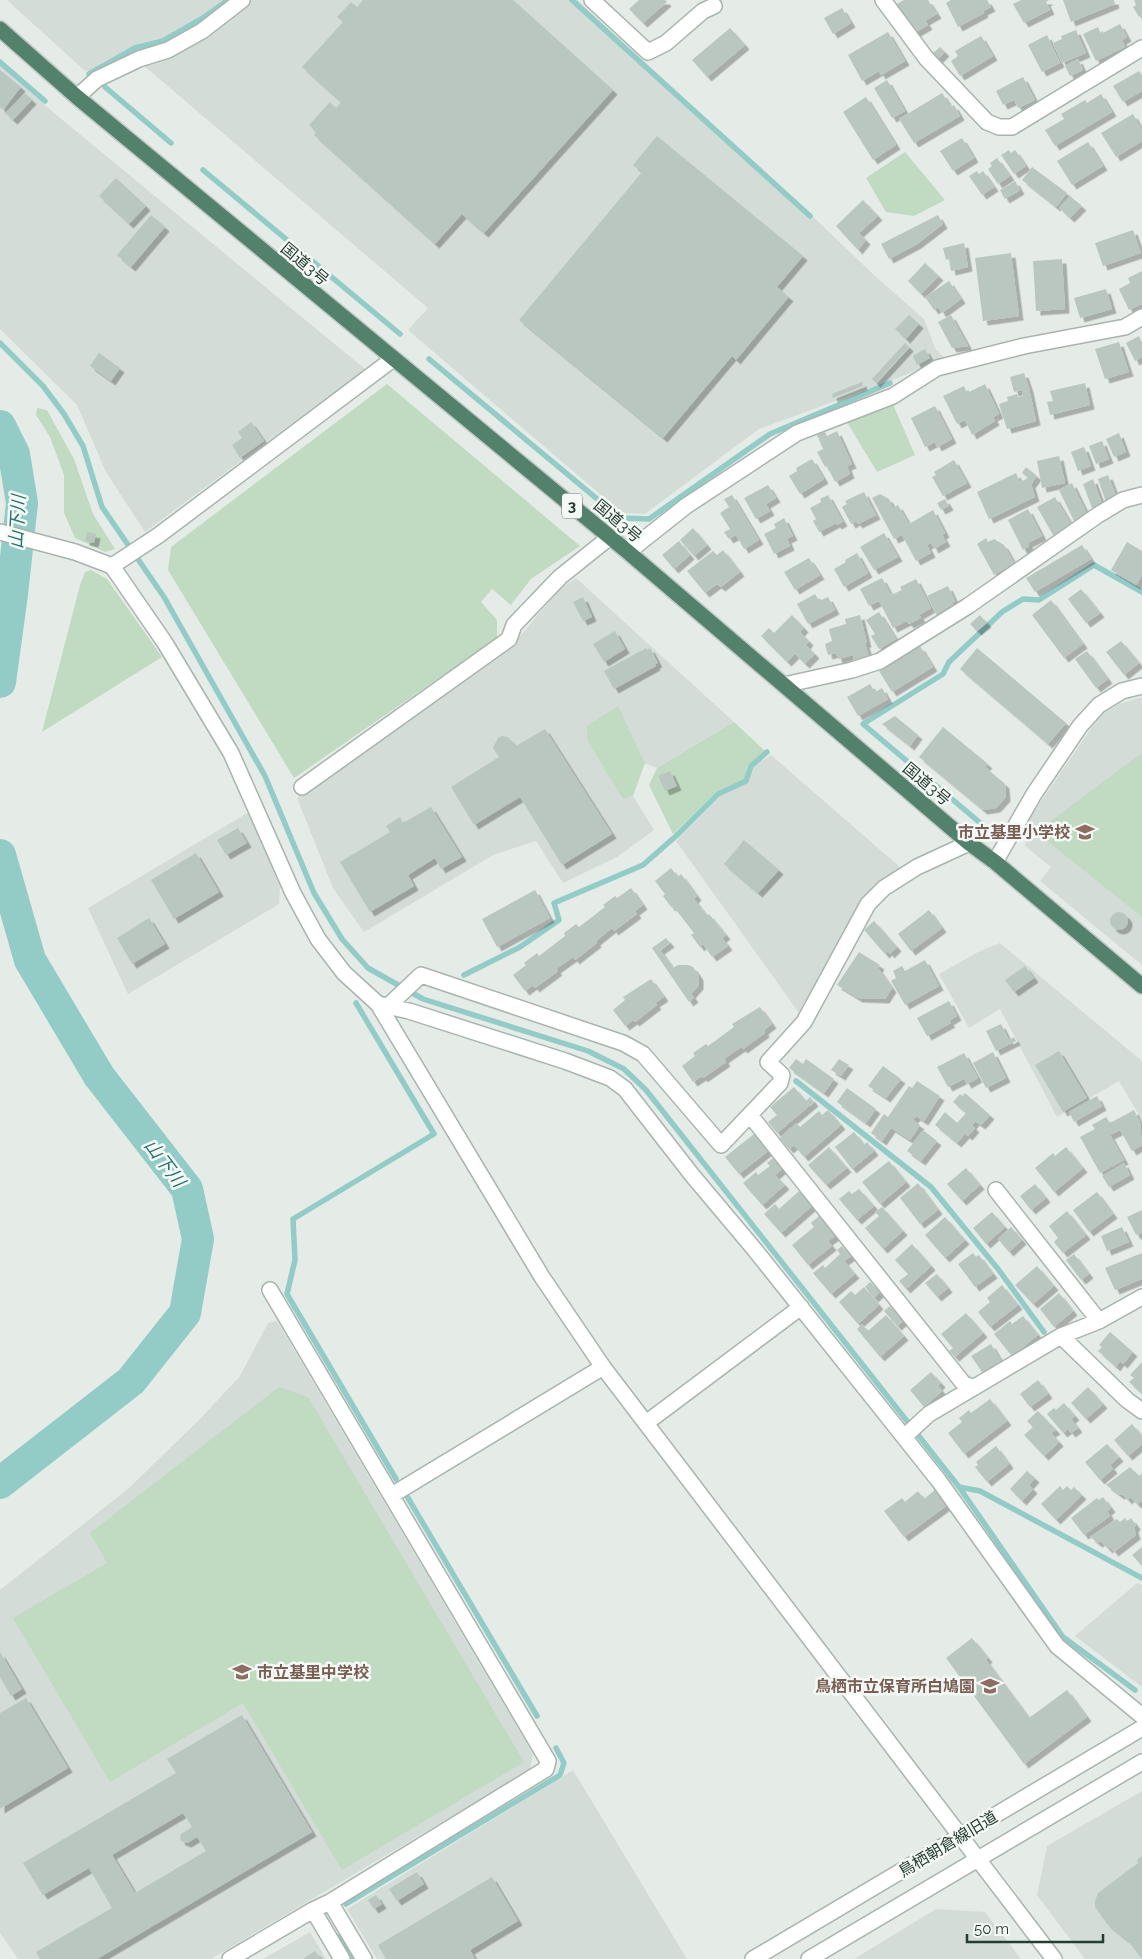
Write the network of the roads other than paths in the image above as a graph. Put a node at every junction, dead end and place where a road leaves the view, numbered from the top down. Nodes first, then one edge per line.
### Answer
1 (242, 0) edge
2 (592, 0) edge
3 (883, 0) edge
4 (714, 6) dead end
5 (0, 29) edge
6 (1142, 48) edge
7 (77, 97) junction
8 (1142, 317) edge
9 (393, 359) junction
10 (1142, 495) edge
11 (0, 532) edge
12 (610, 537) junction
13 (628, 552) junction
14 (112, 566) junction
15 (784, 686) junction
16 (1142, 686) edge
17 (302, 786) dead end
18 (969, 843) junction
19 (995, 862) junction
20 (1142, 986) edge
21 (383, 1005) junction
22 (750, 1115) junction
23 (996, 1190) dead end
24 (270, 1290) dead end
25 (1142, 1297) edge
26 (801, 1307) junction
27 (1099, 1321) junction
28 (1061, 1336) junction
29 (603, 1367) junction
30 (973, 1388) junction
31 (1142, 1411) edge
32 (646, 1423) junction
33 (904, 1437) junction
34 (392, 1495) junction
35 (1142, 1716) edge
36 (1142, 1728) edge
37 (1142, 1762) edge
38 (960, 1836) junction
39 (977, 1859) junction
40 (330, 1902) junction
41 (314, 1910) junction
42 (230, 1959) edge
43 (342, 1959) edge
44 (364, 1959) edge
45 (753, 1959) edge
46 (809, 1959) edge
47 (1054, 1959) edge

1 - 7 street
2 - 4 street
3 - 6 street
5 - 7 highway, 国道3号 / 3
7 - 9 highway, 国道3号 / 3
8 - 13 street
9 - 12 highway, 国道3号 / 3
9 - 14 street
10 - 15 street
11 - 14 street
12 - 13 highway, 国道3号 / 3
12 - 17 street
13 - 15 highway, 国道3号 / 3
14 - 21 street
15 - 18 highway, 国道3号 / 3
16 - 19 street
18 - 19 highway, 国道3号 / 3
18 - 22 street
19 - 20 highway, 国道3号 / 3
21 - 22 street
21 - 26 street
21 - 29 street
22 - 30 street
23 - 27 street
24 - 34 street
25 - 27 street
26 - 32 street
26 - 33 street
27 - 28 street
28 - 30 street
28 - 31 street
29 - 32 street
29 - 34 street
30 - 33 street
32 - 38 street
33 - 35 street
34 - 40 street
36 - 38 street, 鳥栖朝倉線旧道
37 - 39 street, 鳥栖朝倉線旧道
38 - 39 street
38 - 45 street, 鳥栖朝倉線旧道
39 - 46 street, 鳥栖朝倉線旧道
39 - 47 street
40 - 41 street
40 - 44 street
41 - 42 street
41 - 43 street

